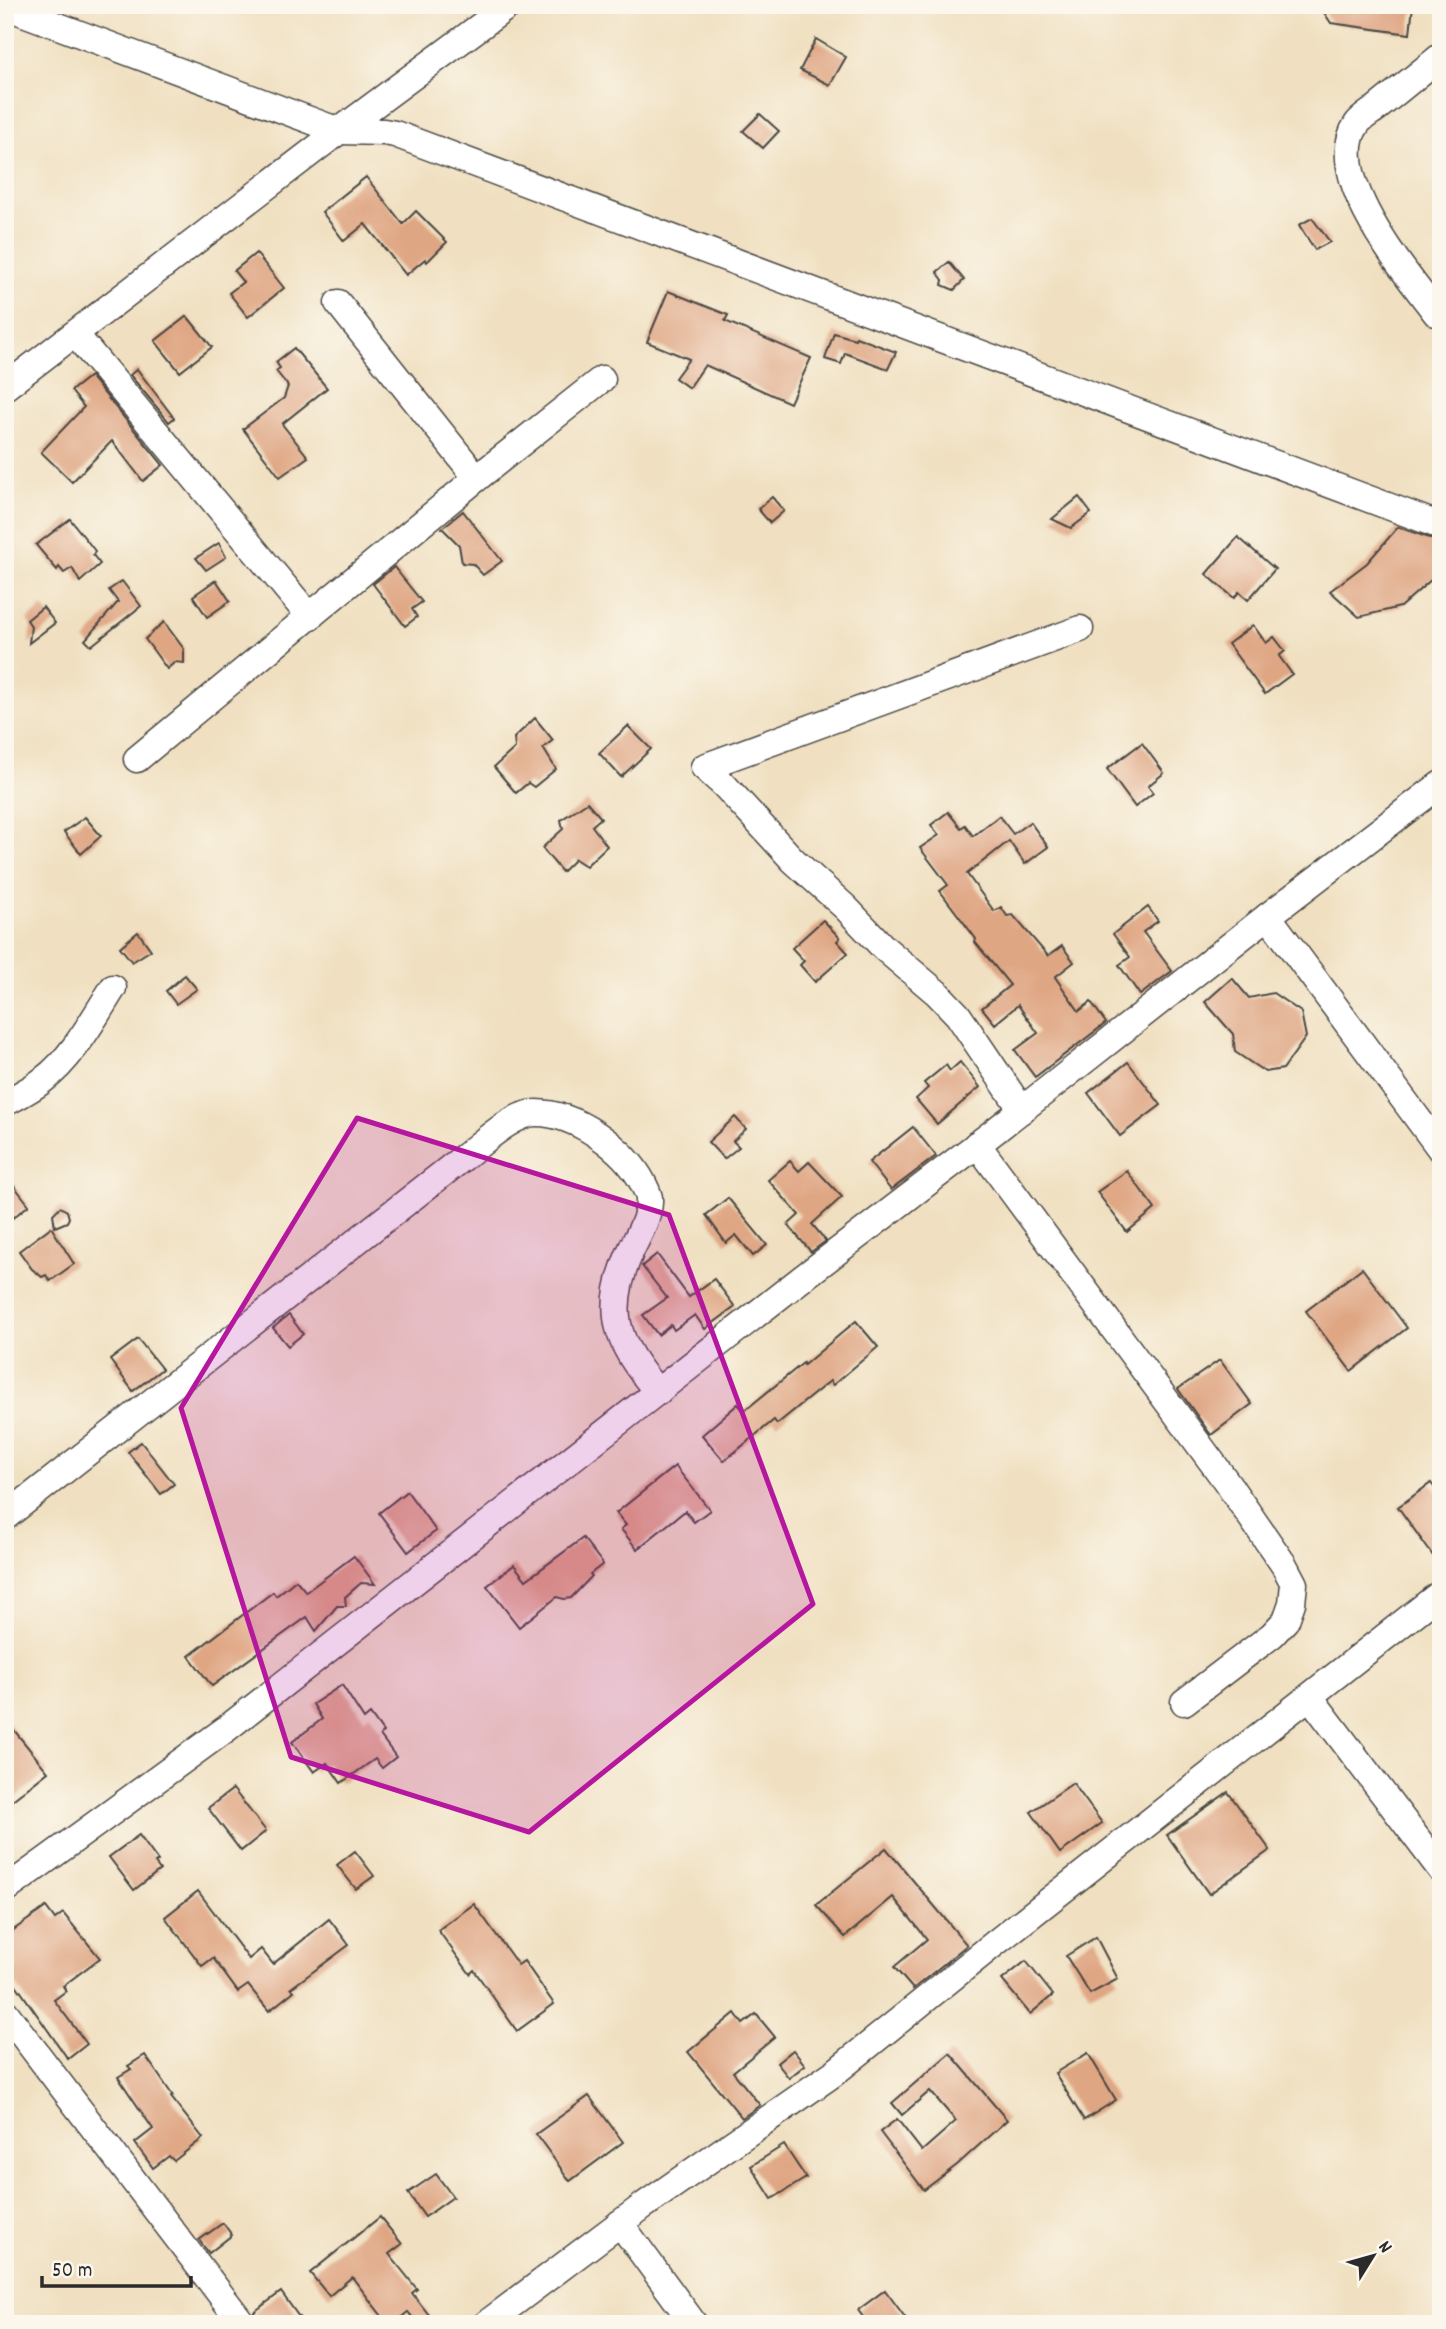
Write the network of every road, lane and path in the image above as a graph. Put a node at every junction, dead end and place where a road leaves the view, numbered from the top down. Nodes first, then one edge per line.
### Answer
1 (509, 5) edge
2 (5, 6) edge
3 (1441, 56) edge
4 (339, 131) junction
5 (338, 303) dead end
6 (1436, 313) dead end
7 (75, 334) junction
8 (602, 379) dead end
9 (5, 387) edge
10 (477, 478) junction
11 (1441, 526) edge
12 (310, 617) junction
13 (1080, 629) dead end
14 (137, 759) dead end
15 (1441, 784) edge
16 (1268, 916) junction
17 (113, 988) dead end
18 (5, 1103) edge
19 (1021, 1110) junction
20 (977, 1144) junction
21 (1441, 1150) edge
22 (658, 1392) junction
23 (5, 1517) edge
24 (1441, 1594) edge
25 (1310, 1696) junction
26 (1184, 1702) dead end
27 (1441, 1870) edge
28 (5, 1890) edge
29 (5, 2012) edge
30 (621, 2223) junction
31 (243, 2324) edge
32 (486, 2324) edge
33 (694, 2324) edge

1 - 4 street
2 - 4 street
3 - 6 street
4 - 7 street
4 - 11 street
5 - 10 street
7 - 9 street
7 - 12 street
8 - 10 street
10 - 12 street
12 - 14 street
13 - 19 street
15 - 16 street
16 - 19 street
16 - 21 street
17 - 18 street
19 - 20 street
20 - 22 street
20 - 26 street
22 - 23 street
22 - 28 street
24 - 25 street
25 - 27 street
25 - 30 street
29 - 31 street
30 - 32 street
30 - 33 street

